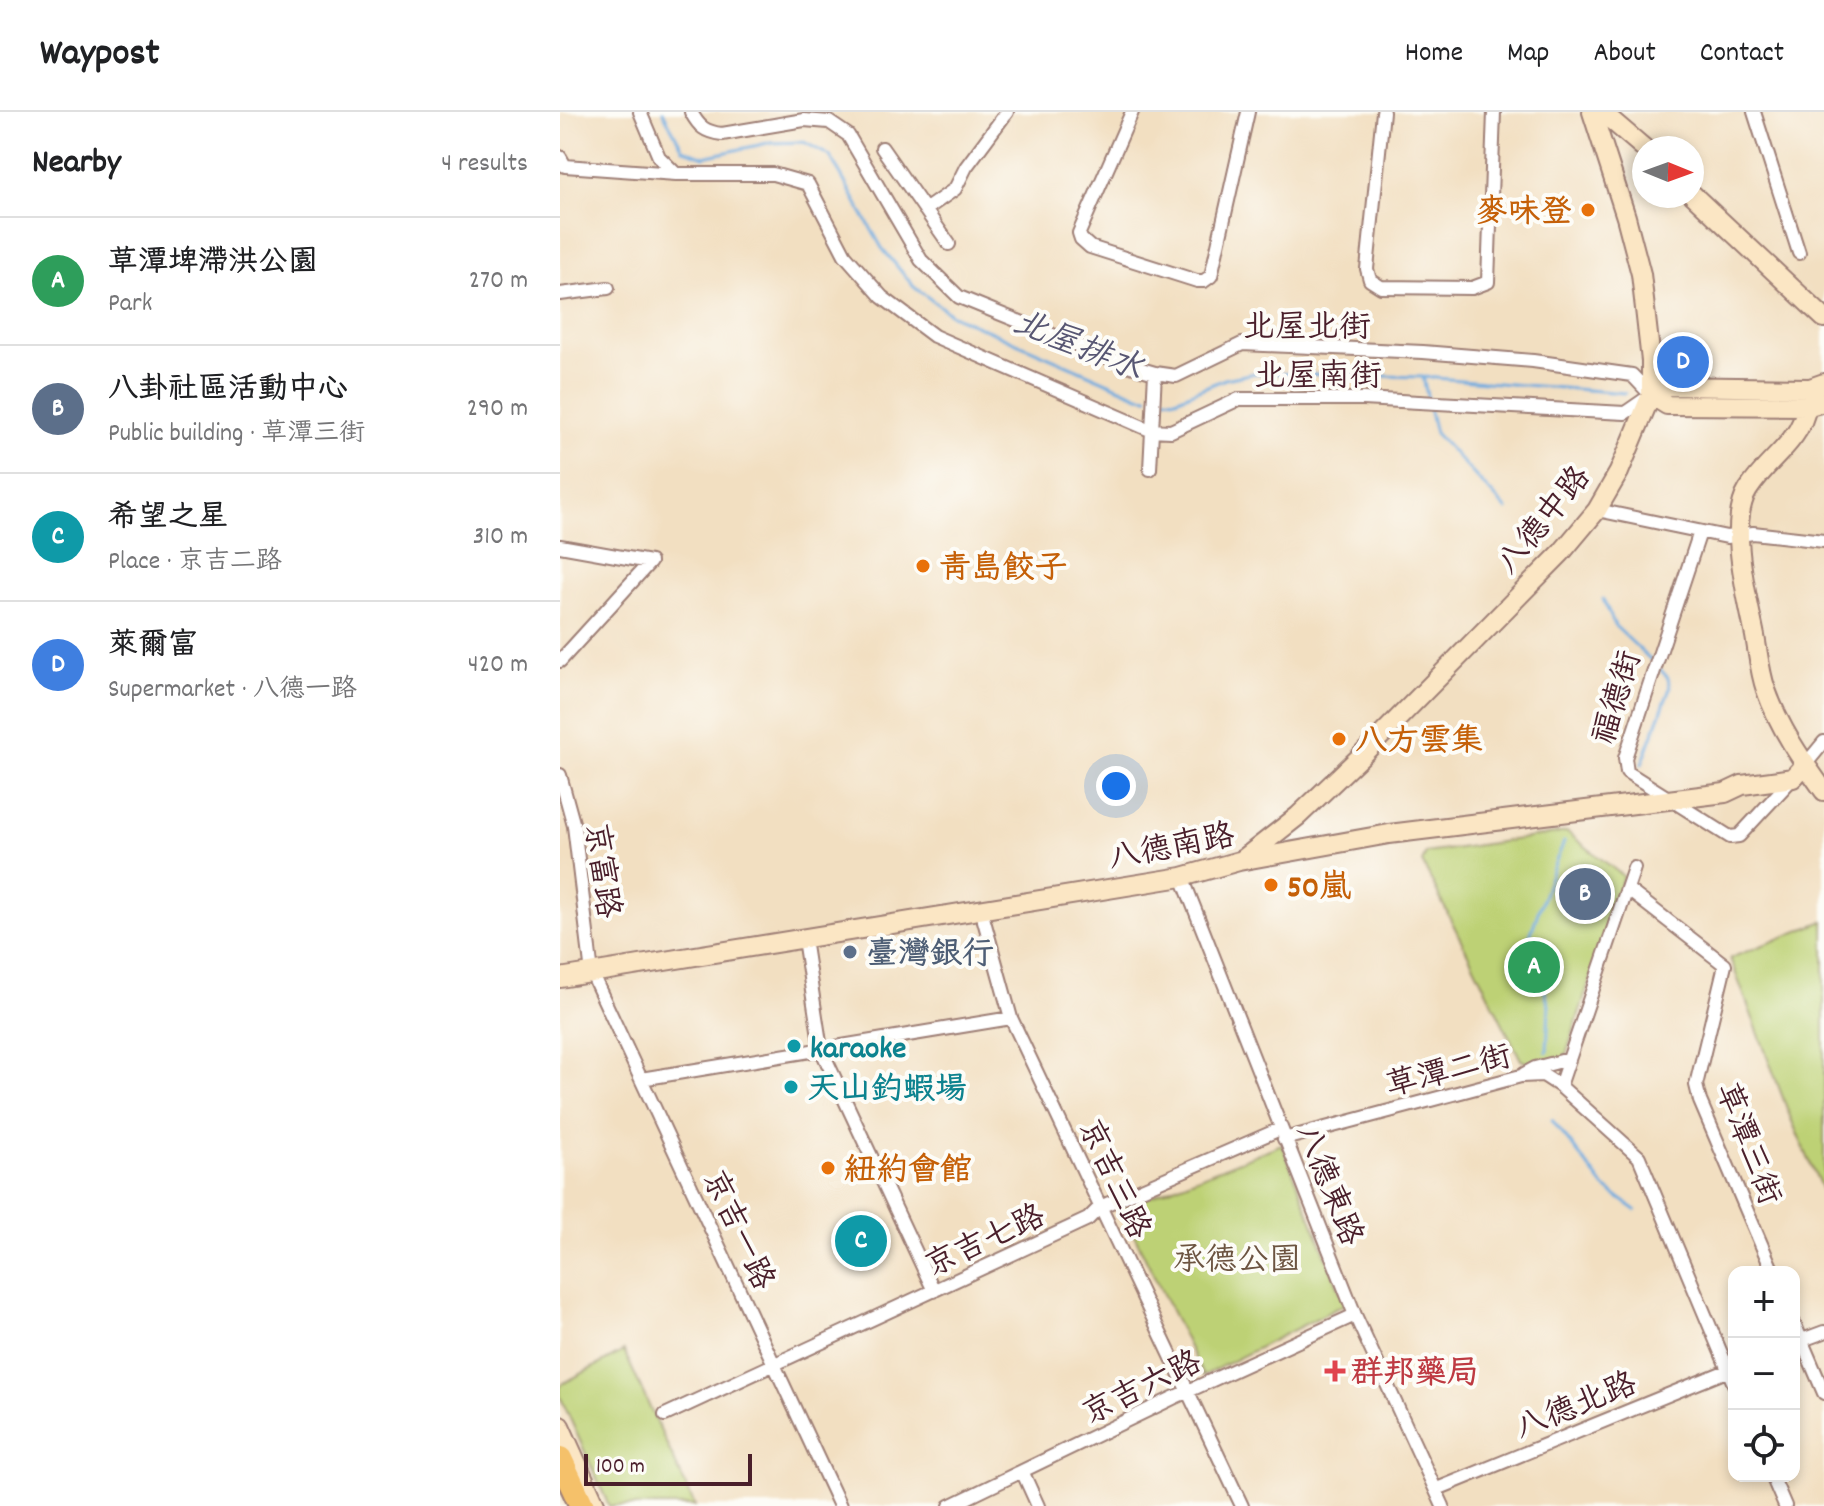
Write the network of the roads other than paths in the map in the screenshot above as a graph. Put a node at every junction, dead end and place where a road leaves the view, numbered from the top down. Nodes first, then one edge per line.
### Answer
1 (640, 112) edge
2 (691, 112) edge
3 (1007, 112) edge
4 (1132, 112) edge
5 (1248, 112) edge
6 (1383, 112) edge
7 (1494, 112) edge
8 (1592, 112) edge
9 (1602, 112) edge
10 (1754, 112) edge
11 (1632, 138) edge
12 (882, 148) dead end
13 (560, 157) edge
14 (676, 174) junction
15 (1704, 205) edge
16 (925, 210) junction
17 (949, 244) dead end
18 (1799, 253) dead end
19 (608, 288) dead end
20 (560, 294) edge
21 (1824, 318) edge
22 (1154, 379) junction
23 (1651, 395) junction
24 (1817, 395) edge
25 (1151, 423) junction
26 (1150, 469) dead end
27 (1597, 510) junction
28 (1700, 532) junction
29 (1740, 536) junction
30 (1824, 541) edge
31 (560, 546) edge
32 (560, 661) edge
33 (1824, 742) edge
34 (1799, 771) junction
35 (560, 775) edge
36 (1824, 791) edge
37 (1674, 800) junction
38 (1239, 861) junction
39 (1634, 868) dead end
40 (1182, 877) junction
41 (1627, 889) junction
42 (981, 910) junction
43 (804, 939) junction
44 (592, 974) junction
45 (560, 978) edge
46 (1011, 1018) junction
47 (821, 1049) junction
48 (1569, 1059) junction
49 (1521, 1076) junction
50 (641, 1079) junction
51 (1560, 1086) junction
52 (1282, 1134) junction
53 (1100, 1207) junction
54 (1770, 1266) edge
55 (934, 1291) junction
56 (1355, 1315) junction
57 (1824, 1332) edge
58 (1800, 1341) edge
59 (1800, 1346) edge
60 (1728, 1362) edge
61 (775, 1365) junction
62 (1728, 1370) edge
63 (1188, 1392) junction
64 (1824, 1393) edge
65 (665, 1415) dead end
66 (560, 1426) edge
67 (560, 1459) edge
68 (1023, 1473) junction
69 (1775, 1482) edge
70 (1437, 1489) junction
71 (582, 1506) edge
72 (596, 1506) edge
73 (840, 1506) edge
74 (950, 1506) edge
75 (1038, 1506) edge
76 (1242, 1506) edge
77 (1443, 1506) edge
78 (1785, 1506) edge

1 - 14 street
2 - 22 street, 北屋北街
3 - 16 street
4 - 5 street
6 - 7 street
8 - 23 street, 八德中路
9 - 11 street
10 - 18 street
12 - 16 street
13 - 14 street
14 - 25 street
15 - 21 street
16 - 17 street
19 - 20 street
22 - 23 street, 北屋北街
22 - 25 street
23 - 24 street
23 - 25 street, 北屋南街
23 - 27 street, 八德中路
24 - 29 street
25 - 26 street
27 - 28 street
27 - 38 street, 八德中路
28 - 29 street
28 - 37 street, 福德街
29 - 30 street
29 - 34 street
31 - 32 street
33 - 34 street, 福德街
34 - 36 street
34 - 37 street, 八德南路
34 - 37 street, 福德街
35 - 44 street, 京富路
37 - 38 street, 八德南路
38 - 40 street, 八德南路
39 - 41 street
40 - 42 street, 八德南路
40 - 52 street, 八德東路
41 - 48 street
41 - 54 street, 草潭三街
42 - 43 street, 八德南路
42 - 46 street, 京吉三路
43 - 44 street, 八德南路
43 - 47 street
44 - 45 street, 八德南路
44 - 50 street, 京吉一路
46 - 47 street
46 - 53 street, 京吉三路
47 - 50 street
47 - 55 street
48 - 49 street
48 - 51 street
49 - 51 street, 草潭二街
49 - 52 street, 草潭二街
50 - 61 street, 京吉一路
51 - 60 street, 草潭二街
52 - 53 street, 京吉七路
52 - 56 street, 八德東路
53 - 55 street, 京吉七路
53 - 63 street, 京吉三路
55 - 61 street, 京吉七路
56 - 63 street, 京吉六路
56 - 70 street, 八德東路
57 - 58 street
59 - 64 street
61 - 65 street, 京吉七路
61 - 73 street, 京吉一路
62 - 70 street, 八德北路
63 - 68 street, 京吉六路
63 - 76 street, 京吉三路
66 - 72 street
67 - 71 highway
68 - 74 street, 京吉六路
68 - 75 street
69 - 78 street
70 - 77 street, 八德東路

